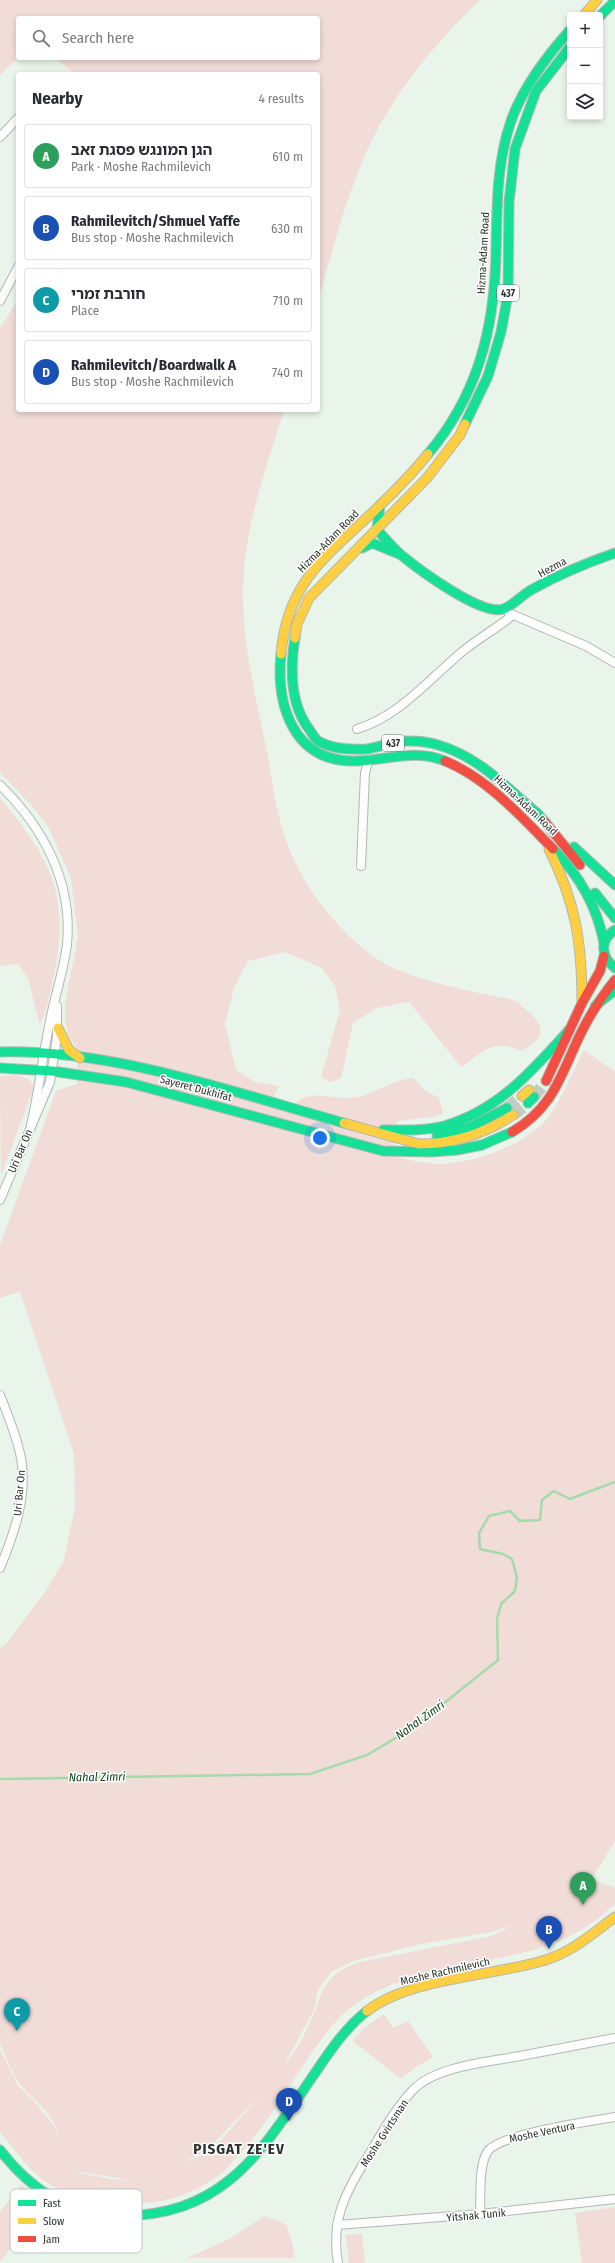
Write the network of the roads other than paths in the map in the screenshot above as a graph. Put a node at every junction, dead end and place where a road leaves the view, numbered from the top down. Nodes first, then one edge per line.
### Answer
1 (598, 0) edge
2 (615, 1) edge
3 (587, 12) edge
4 (603, 13) edge
5 (567, 34) edge
6 (568, 48) edge
7 (16, 120) edge
8 (0, 137) edge
9 (16, 271) edge
10 (0, 301) edge
11 (380, 505) junction
12 (387, 517) junction
13 (377, 530) junction
14 (351, 532) junction
15 (390, 543) junction
16 (358, 550) junction
17 (615, 553) edge
18 (399, 554) junction
19 (503, 609) junction
20 (513, 615) junction
21 (615, 663) edge
22 (357, 729) dead end
23 (375, 758) junction
24 (348, 761) junction
25 (365, 773) junction
26 (0, 785) edge
27 (537, 813) junction
28 (542, 835) junction
29 (361, 866) dead end
30 (615, 885) edge
31 (615, 918) edge
32 (615, 930) edge
33 (604, 943) junction
34 (604, 956) junction
35 (615, 968) edge
36 (615, 980) edge
37 (615, 990) edge
38 (57, 994) junction
39 (582, 1003) junction
40 (595, 1006) junction
41 (58, 1028) junction
42 (569, 1030) junction
43 (0, 1052) edge
44 (44, 1054) junction
45 (55, 1055) junction
46 (81, 1058) junction
47 (0, 1068) edge
48 (41, 1070) junction
49 (52, 1071) junction
50 (543, 1079) tunnel mouth
51 (510, 1111) tunnel mouth
52 (32, 1125) junction
53 (358, 1128) junction
54 (0, 1200) edge
55 (0, 1395) edge
56 (0, 1568) edge
57 (614, 1919) edge
58 (615, 2038) edge
59 (615, 2117) edge
60 (0, 2150) edge
61 (37, 2189) edge
62 (615, 2199) edge
63 (480, 2214) junction
64 (142, 2217) edge
65 (337, 2225) junction
66 (338, 2263) edge

1 - 3 main road
2 - 4 main road
5 - 11 main road, Hizma-Adam Road / 437
6 - 12 main road, Hizma-Adam Road / 437
7 - 8 street
9 - 10 street
11 - 13 main road
11 - 14 main road, Hizma-Adam Road / 437
12 - 13 main road, Hizma-Adam Road / 437
12 - 15 main road
13 - 14 main road
13 - 15 main road
13 - 16 main road, Hizma-Adam Road / 437
14 - 24 main road, Hizma-Adam Road / 437
15 - 18 main road
16 - 18 main road
16 - 27 main road, Hizma-Adam Road / 437
17 - 19 main road, Hezma
18 - 19 main road
19 - 20 street
20 - 21 street
20 - 22 street
23 - 24 main road, Hizma-Adam Road / 437
23 - 25 street
23 - 28 main road, Hizma-Adam Road / 437
24 - 25 street
25 - 29 street
26 - 38 street
27 - 30 main road
27 - 31 main road, Hizma-Adam Road / 437
28 - 33 main road, Hizma-Adam Road / 437
28 - 39 main road
32 - 33 main road
33 - 34 main road, Hizma-Adam Road
34 - 35 main road
34 - 39 main road, Hizma-Adam Road
36 - 40 main road
37 - 40 main road
38 - 41 street, Uri Bar On
38 - 44 street, Uri Bar On
39 - 42 main road, Hizma-Adam Road
40 - 49 main road, Sayeret Dukhifat
41 - 45 street, Uri Bar On
41 - 46 main road
42 - 50 main road, Hizma-Adam Road
42 - 53 main road
43 - 44 main road, Sayeret Dukhifat
44 - 45 main road, Sayeret Dukhifat
44 - 48 street, Uri Bar On
45 - 46 main road, Sayeret Dukhifat
45 - 49 street, Uri Bar On
46 - 53 main road, Sayeret Dukhifat
47 - 48 main road, Sayeret Dukhifat
48 - 49 main road, Sayeret Dukhifat
48 - 52 street, Uri Bar On
49 - 52 street, Uri Bar On
51 - 53 main road, Sayeret Dukhifat
52 - 54 street, Uri Bar On
55 - 56 street, Uri Bar On
57 - 64 main road, Moshe Rachmilevich
58 - 65 street, Moshe Gvirtsman
59 - 63 street, Moshe Ventura
60 - 61 main road, Moshe Rachmilevich
62 - 63 street, Yitshak Tunik
63 - 65 street, Yitshak Tunik
65 - 66 street, Moshe Gvirtsman

